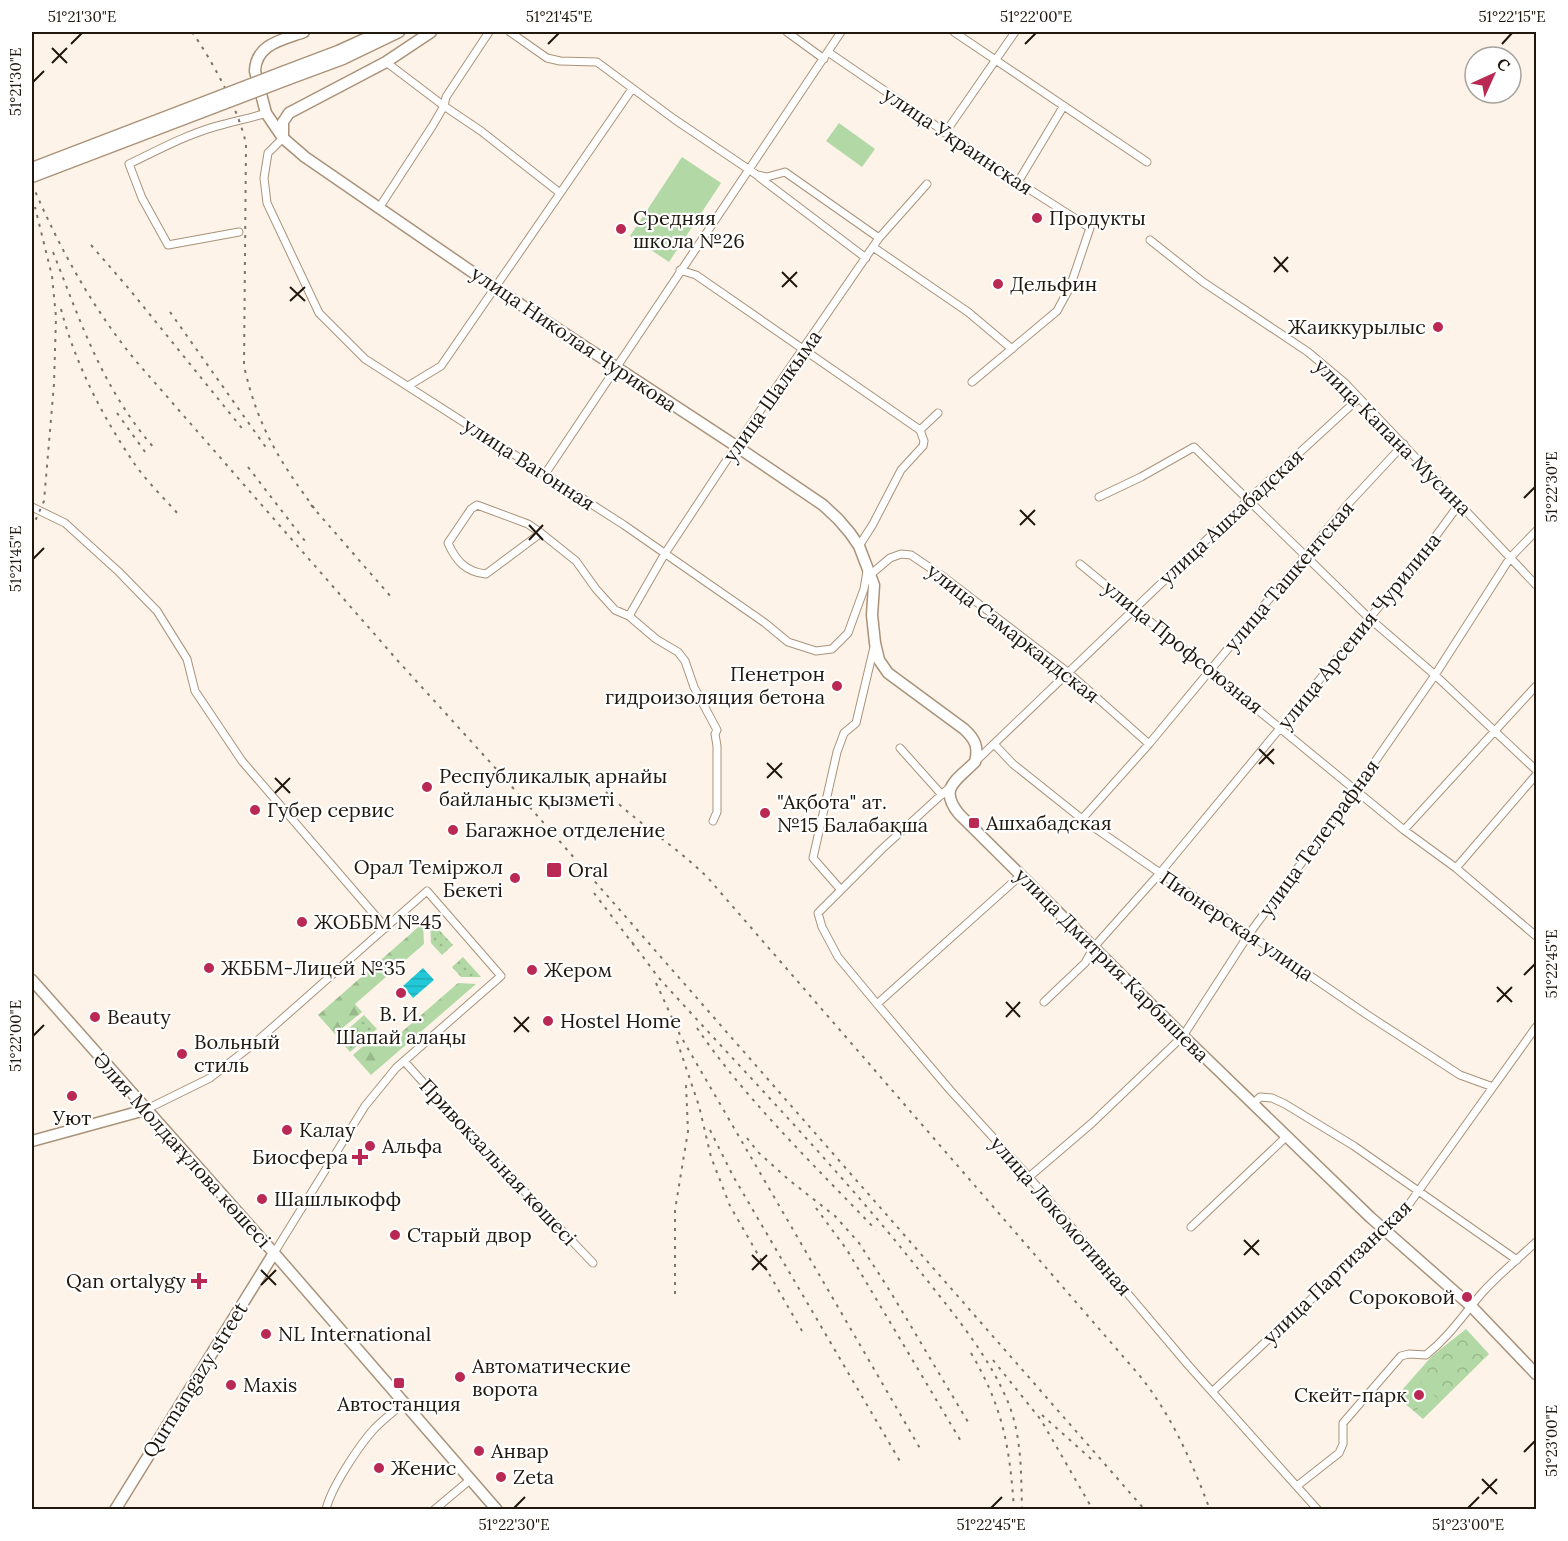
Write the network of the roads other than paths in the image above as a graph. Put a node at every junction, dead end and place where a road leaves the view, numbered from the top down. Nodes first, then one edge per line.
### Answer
1 (304, 32) edge
2 (380, 32) edge
3 (399, 32) edge
4 (431, 32) edge
5 (489, 32) edge
6 (510, 32) edge
7 (787, 32) edge
8 (841, 32) edge
9 (954, 32) edge
10 (1015, 32) edge
11 (826, 56) junction
12 (995, 61) junction
13 (386, 62) junction
14 (287, 75) junction
15 (632, 89) junction
16 (444, 106) junction
17 (1063, 107) junction
18 (289, 112) junction
19 (266, 113) junction
20 (945, 133) junction
21 (283, 138) junction
22 (1147, 162) dead end
23 (32, 168) edge
24 (748, 169) junction
25 (758, 176) junction
26 (32, 177) edge
27 (1018, 182) junction
28 (927, 184) dead end
29 (560, 193) junction
30 (379, 208) junction
31 (239, 232) dead end
32 (879, 238) junction
33 (1149, 240) dead end
34 (873, 247) junction
35 (866, 258) junction
36 (680, 270) junction
37 (494, 287) junction
38 (1012, 349) junction
39 (804, 350) junction
40 (616, 368) junction
41 (972, 382) dead end
42 (408, 386) junction
43 (1358, 399) junction
44 (938, 413) dead end
45 (920, 430) junction
46 (1404, 444) junction
47 (736, 446) junction
48 (545, 474) junction
49 (1099, 497) dead end
50 (1249, 499) junction
51 (1460, 503) junction
52 (32, 507) edge
53 (1536, 531) edge
54 (541, 533) junction
55 (859, 546) junction
56 (664, 555) junction
57 (1304, 556) junction
58 (1510, 558) junction
59 (1080, 564) dead end
60 (869, 571) junction
61 (1536, 585) edge
62 (1135, 608) junction
63 (629, 616) junction
64 (1369, 618) junction
65 (875, 643) junction
66 (1210, 670) junction
67 (1069, 673) junction
68 (1435, 675) junction
69 (1536, 686) edge
70 (1281, 728) junction
71 (1496, 732) junction
72 (1149, 744) junction
73 (995, 745) junction
74 (900, 748) dead end
75 (975, 762) junction
76 (1536, 770) edge
77 (1536, 775) edge
78 (951, 786) junction
79 (1356, 789) junction
80 (942, 795) junction
81 (1082, 819) junction
82 (713, 821) dead end
83 (1404, 830) junction
84 (1456, 868) junction
85 (1160, 873) junction
86 (1021, 875) junction
87 (841, 890) junction
88 (386, 928) junction
89 (1249, 934) junction
90 (1536, 936) edge
91 (1094, 947) junction
92 (32, 980) edge
93 (1044, 1002) dead end
94 (877, 1004) junction
95 (1536, 1027) edge
96 (1183, 1036) junction
97 (404, 1060) junction
98 (1493, 1087) junction
99 (1253, 1104) junction
100 (145, 1110) junction
101 (1287, 1137) junction
102 (32, 1141) edge
103 (1029, 1177) junction
104 (1417, 1190) junction
105 (1191, 1227) dead end
106 (1385, 1230) junction
107 (1536, 1242) edge
108 (274, 1253) junction
109 (1516, 1260) junction
110 (593, 1263) dead end
111 (1472, 1307) junction
112 (1536, 1374) edge
113 (1213, 1391) junction
114 (404, 1403) junction
115 (471, 1479) junction
116 (1297, 1486) junction
117 (115, 1509) edge
118 (326, 1509) edge
119 (434, 1509) edge
120 (497, 1509) edge
121 (1318, 1509) edge

1 - 19 street, улица Николая Чурикова
2 - 14 street
3 - 14 street
4 - 13 street
5 - 16 street
6 - 15 street
7 - 11 street, улица Украинская
8 - 11 street
9 - 12 street
10 - 12 street
11 - 20 street, улица Украинская
11 - 24 street
12 - 17 street
12 - 20 street
13 - 16 street
13 - 18 street
14 - 23 street, bridge
14 - 26 street, bridge
15 - 24 street
15 - 29 street
16 - 29 street
16 - 30 street
17 - 22 street
17 - 27 street
18 - 19 street
18 - 21 street
19 - 21 street, улица Николая Чурикова
19 - 31 street
20 - 27 street, улица Украинская
21 - 30 street, улица Николая Чурикова
21 - 42 street, улица Вагонная
24 - 25 street
24 - 36 street
25 - 32 street
25 - 35 street
27 - 38 street, улица Украинская
28 - 32 street, улица Шалкыма
29 - 37 street
30 - 37 street, улица Николая Чурикова
32 - 34 street, улица Шалкыма
33 - 43 street, улица Капана Мусина
34 - 35 street, улица Шалкыма
34 - 38 street
35 - 39 street, улица Шалкыма
36 - 39 street
36 - 40 street
37 - 40 street, улица Николая Чурикова
37 - 42 street
38 - 41 street
39 - 45 street
39 - 47 street, улица Шалкыма
40 - 47 street, улица Николая Чурикова
40 - 48 street
42 - 48 street, улица Вагонная
43 - 46 street, улица Капана Мусина
43 - 50 street, улица Ашхабадская
44 - 45 street
45 - 55 street
46 - 51 street, улица Капана Мусина
46 - 57 street, улица Ташкентская
47 - 55 street, улица Николая Чурикова
47 - 56 street, улица Шалкыма
48 - 56 street, улица Вагонная
49 - 50 street
50 - 57 street
50 - 62 street, улица Ашхабадская
51 - 58 street, улица Капана Мусина
51 - 64 street, улица Арсения Чурилина
52 - 88 street
53 - 58 street, улица Телеграфная
54 - 54 street
54 - 63 street
55 - 60 street, улица Николая Чурикова
56 - 60 street, улица Вагонная
56 - 63 street, улица Шалкыма
57 - 64 street
57 - 66 street, улица Ташкентская
58 - 61 street, улица Капана Мусина
58 - 68 street, улица Телеграфная
59 - 62 street, улица Профсоюзная
60 - 65 street, улица Николая Чурикова
60 - 67 street, улица Самаркандская
62 - 66 street, улица Профсоюзная
62 - 67 street, улица Ашхабадская
63 - 82 street
64 - 68 street
64 - 70 street, улица Арсения Чурилина
65 - 75 street, улица Николая Чурикова
65 - 87 street
66 - 70 street, улица Профсоюзная
66 - 72 street, улица Ташкентская
67 - 72 street, улица Самаркандская
67 - 73 street, улица Ашхабадская
68 - 71 street
68 - 79 street, улица Телеграфная
69 - 71 street
70 - 79 street, улица Профсоюзная
70 - 85 street, улица Арсения Чурилина
71 - 76 street
71 - 83 street
72 - 81 street, улица Ташкентская
73 - 75 street, улица Ашхабадская
73 - 81 street, Пионерская улица
74 - 80 street
75 - 78 street
77 - 84 street
78 - 80 street
78 - 86 street, улица Дмитрия Карбышева
79 - 83 street, улица Профсоюзная
79 - 89 street, улица Телеграфная
80 - 87 street
81 - 85 street, Пионерская улица
83 - 84 street, улица Профсоюзная
84 - 90 street, улица Профсоюзная
85 - 89 street, Пионерская улица
85 - 91 street, улица Арсения Чурилина
86 - 91 street, улица Дмитрия Карбышева
86 - 94 street
87 - 94 street, улица Локомотивная
88 - 97 street, Qurmangazy street
88 - 100 street
89 - 96 street, улица Телеграфная
89 - 98 street, Пионерская улица
91 - 93 street, улица Арсения Чурилина
91 - 96 street, улица Дмитрия Карбышева
92 - 100 street, Әлия Молдағұлова көшесі
94 - 103 street, улица Локомотивная
95 - 98 street, улица Партизанская
96 - 99 street, улица Дмитрия Карбышева
96 - 103 street, улица Телеграфная
97 - 108 street, Qurmangazy street
97 - 110 street, Привокзальная көшесі
98 - 104 street, улица Партизанская
99 - 101 street, улица Дмитрия Карбышева
99 - 104 street
100 - 102 street
100 - 108 street, Әлия Молдағұлова көшесі
101 - 105 street
101 - 106 street, улица Дмитрия Карбышева
103 - 113 street, улица Локомотивная
104 - 106 street, улица Партизанская
104 - 109 street
106 - 111 street, улица Дмитрия Карбышева
106 - 113 street, улица Партизанская
107 - 109 street
108 - 114 street, Әлия Молдағұлова көшесі
108 - 117 street, Qurmangazy street
109 - 111 street
111 - 112 street, улица Дмитрия Карбышева
111 - 116 street
113 - 116 street, улица Локомотивная
114 - 115 street, Әлия Молдағұлова көшесі
114 - 118 street
115 - 119 street
115 - 120 street, Әлия Молдағұлова көшесі
116 - 121 street, улица Локомотивная

